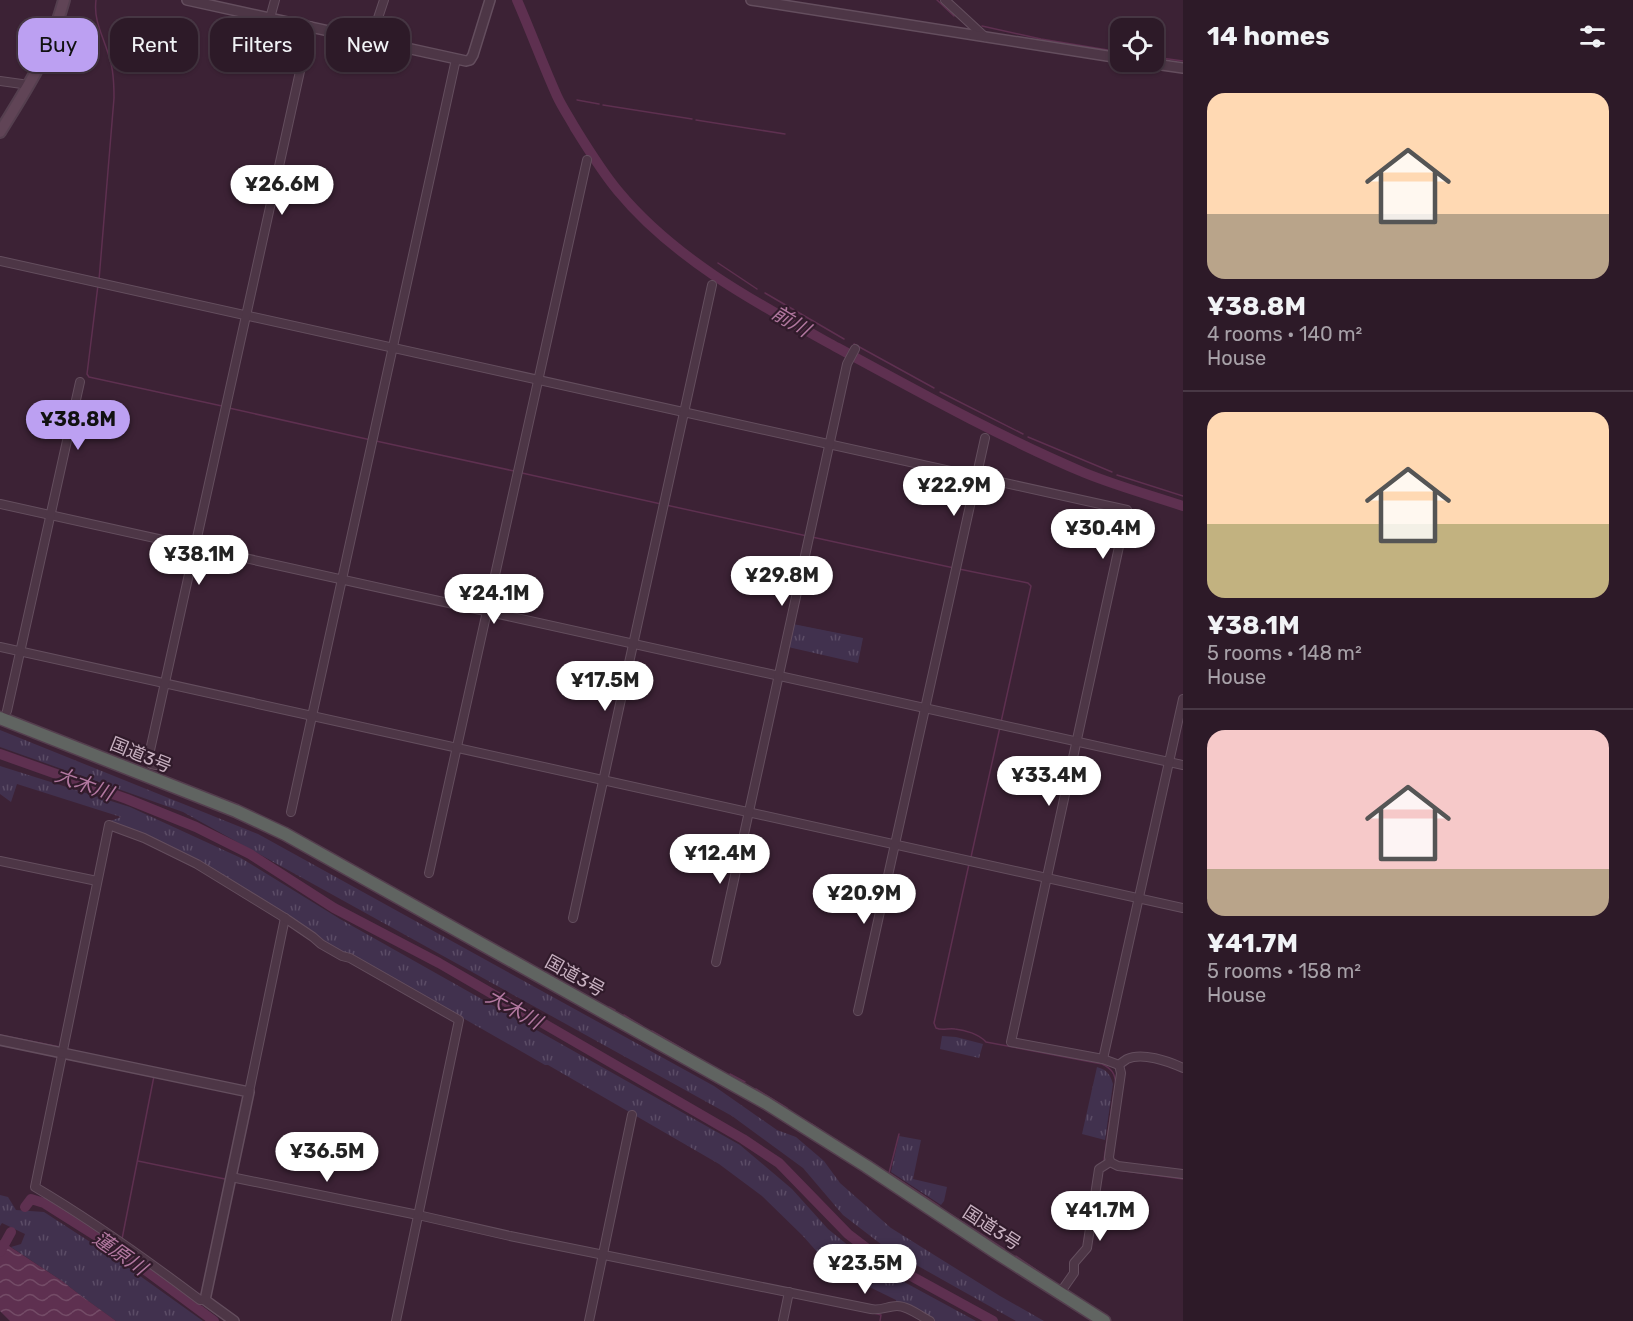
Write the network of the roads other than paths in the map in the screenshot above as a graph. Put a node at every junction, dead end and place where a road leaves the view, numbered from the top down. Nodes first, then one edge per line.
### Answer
1 (64, 0) edge
2 (187, 0) edge
3 (275, 0) edge
4 (384, 0) edge
5 (490, 0) edge
6 (751, 0) edge
7 (945, 0) edge
8 (270, 18) joint
9 (378, 18) edge
10 (985, 37) junction
11 (410, 48) edge
12 (1110, 56) edge
13 (456, 58) junction
14 (1164, 65) edge
15 (1183, 68) edge
16 (300, 72) edge
17 (0, 81) edge
18 (29, 85) junction
19 (0, 132) edge
20 (587, 160) dead end
21 (0, 261) edge
22 (712, 285) dead end
23 (247, 316) junction
24 (393, 347) junction
25 (855, 349) dead end
26 (538, 380) junction
27 (80, 382) dead end
28 (684, 412) junction
29 (985, 438) dead end
30 (830, 444) junction
31 (976, 477) junction
32 (0, 504) edge
33 (51, 514) junction
34 (195, 546) junction
35 (342, 578) junction
36 (488, 611) junction
37 (633, 643) junction
38 (0, 647) edge
39 (20, 652) junction
40 (780, 675) junction
41 (165, 684) junction
42 (1183, 699) edge
43 (926, 708) junction
44 (4, 714) edge
45 (312, 716) junction
46 (1076, 741) junction
47 (457, 748) junction
48 (1169, 762) junction
49 (156, 765) dead end
50 (1183, 765) edge
51 (603, 780) junction
52 (291, 812) dead end
53 (749, 812) junction
54 (895, 844) junction
55 (0, 861) edge
56 (429, 873) dead end
57 (1047, 878) junction
58 (97, 882) junction
59 (1139, 898) junction
60 (1183, 908) edge
61 (285, 918) junction
62 (573, 918) dead end
63 (716, 962) dead end
64 (858, 1011) dead end
65 (0, 1040) edge
66 (63, 1053) junction
67 (1103, 1059) junction
68 (1119, 1065) junction
69 (1183, 1068) edge
70 (249, 1092) junction
71 (632, 1115) dead end
72 (1107, 1164) junction
73 (1183, 1174) edge
74 (231, 1177) junction
75 (418, 1215) junction
76 (603, 1254) junction
77 (789, 1292) junction
78 (1060, 1293) junction
79 (205, 1300) junction
80 (234, 1321) edge
81 (396, 1321) edge
82 (589, 1321) edge
83 (783, 1321) edge
84 (930, 1321) edge
85 (1104, 1321) edge

1 - 18 main road
2 - 8 street
3 - 8 street
4 - 9 street
5 - 13 street
6 - 10 street
7 - 10 street
10 - 12 street
11 - 13 street
13 - 24 street
14 - 15 street
16 - 23 street
17 - 18 street
18 - 19 main road
20 - 26 street
21 - 23 street
22 - 28 street
23 - 24 street
23 - 34 street
24 - 26 street
24 - 35 street
25 - 30 street
26 - 28 street
26 - 36 street
27 - 33 street
28 - 30 street
28 - 37 street
29 - 31 street
30 - 31 street
30 - 40 street
31 - 43 street
31 - 46 street
32 - 33 street
33 - 34 street
33 - 39 street
34 - 35 street
34 - 41 street
35 - 36 street
35 - 45 street
36 - 37 street
36 - 47 street
37 - 40 street
37 - 51 street
38 - 39 street
39 - 41 street
39 - 44 street
40 - 43 street
40 - 53 street
41 - 45 street
41 - 49 street
42 - 48 street
43 - 46 street
43 - 54 street
44 - 78 highway, 国道3号
45 - 47 street
45 - 52 street
46 - 48 street
46 - 57 street
47 - 51 street
47 - 56 street
48 - 50 street
48 - 59 street
51 - 53 street
51 - 62 street
53 - 54 street
53 - 63 street
54 - 57 street
54 - 64 street
55 - 58 street
57 - 59 street
57 - 67 street
58 - 61 street
58 - 66 street
59 - 60 street
59 - 67 street
61 - 70 street
61 - 75 street
65 - 66 street
66 - 70 street
66 - 79 street
67 - 68 street
68 - 69 street
68 - 72 street
70 - 74 street
71 - 76 street
72 - 73 street
72 - 78 street
74 - 75 street
74 - 79 street
75 - 76 street
75 - 81 street
76 - 77 street
76 - 82 street
77 - 83 street
77 - 84 street
78 - 85 highway, 国道3号
79 - 80 street

